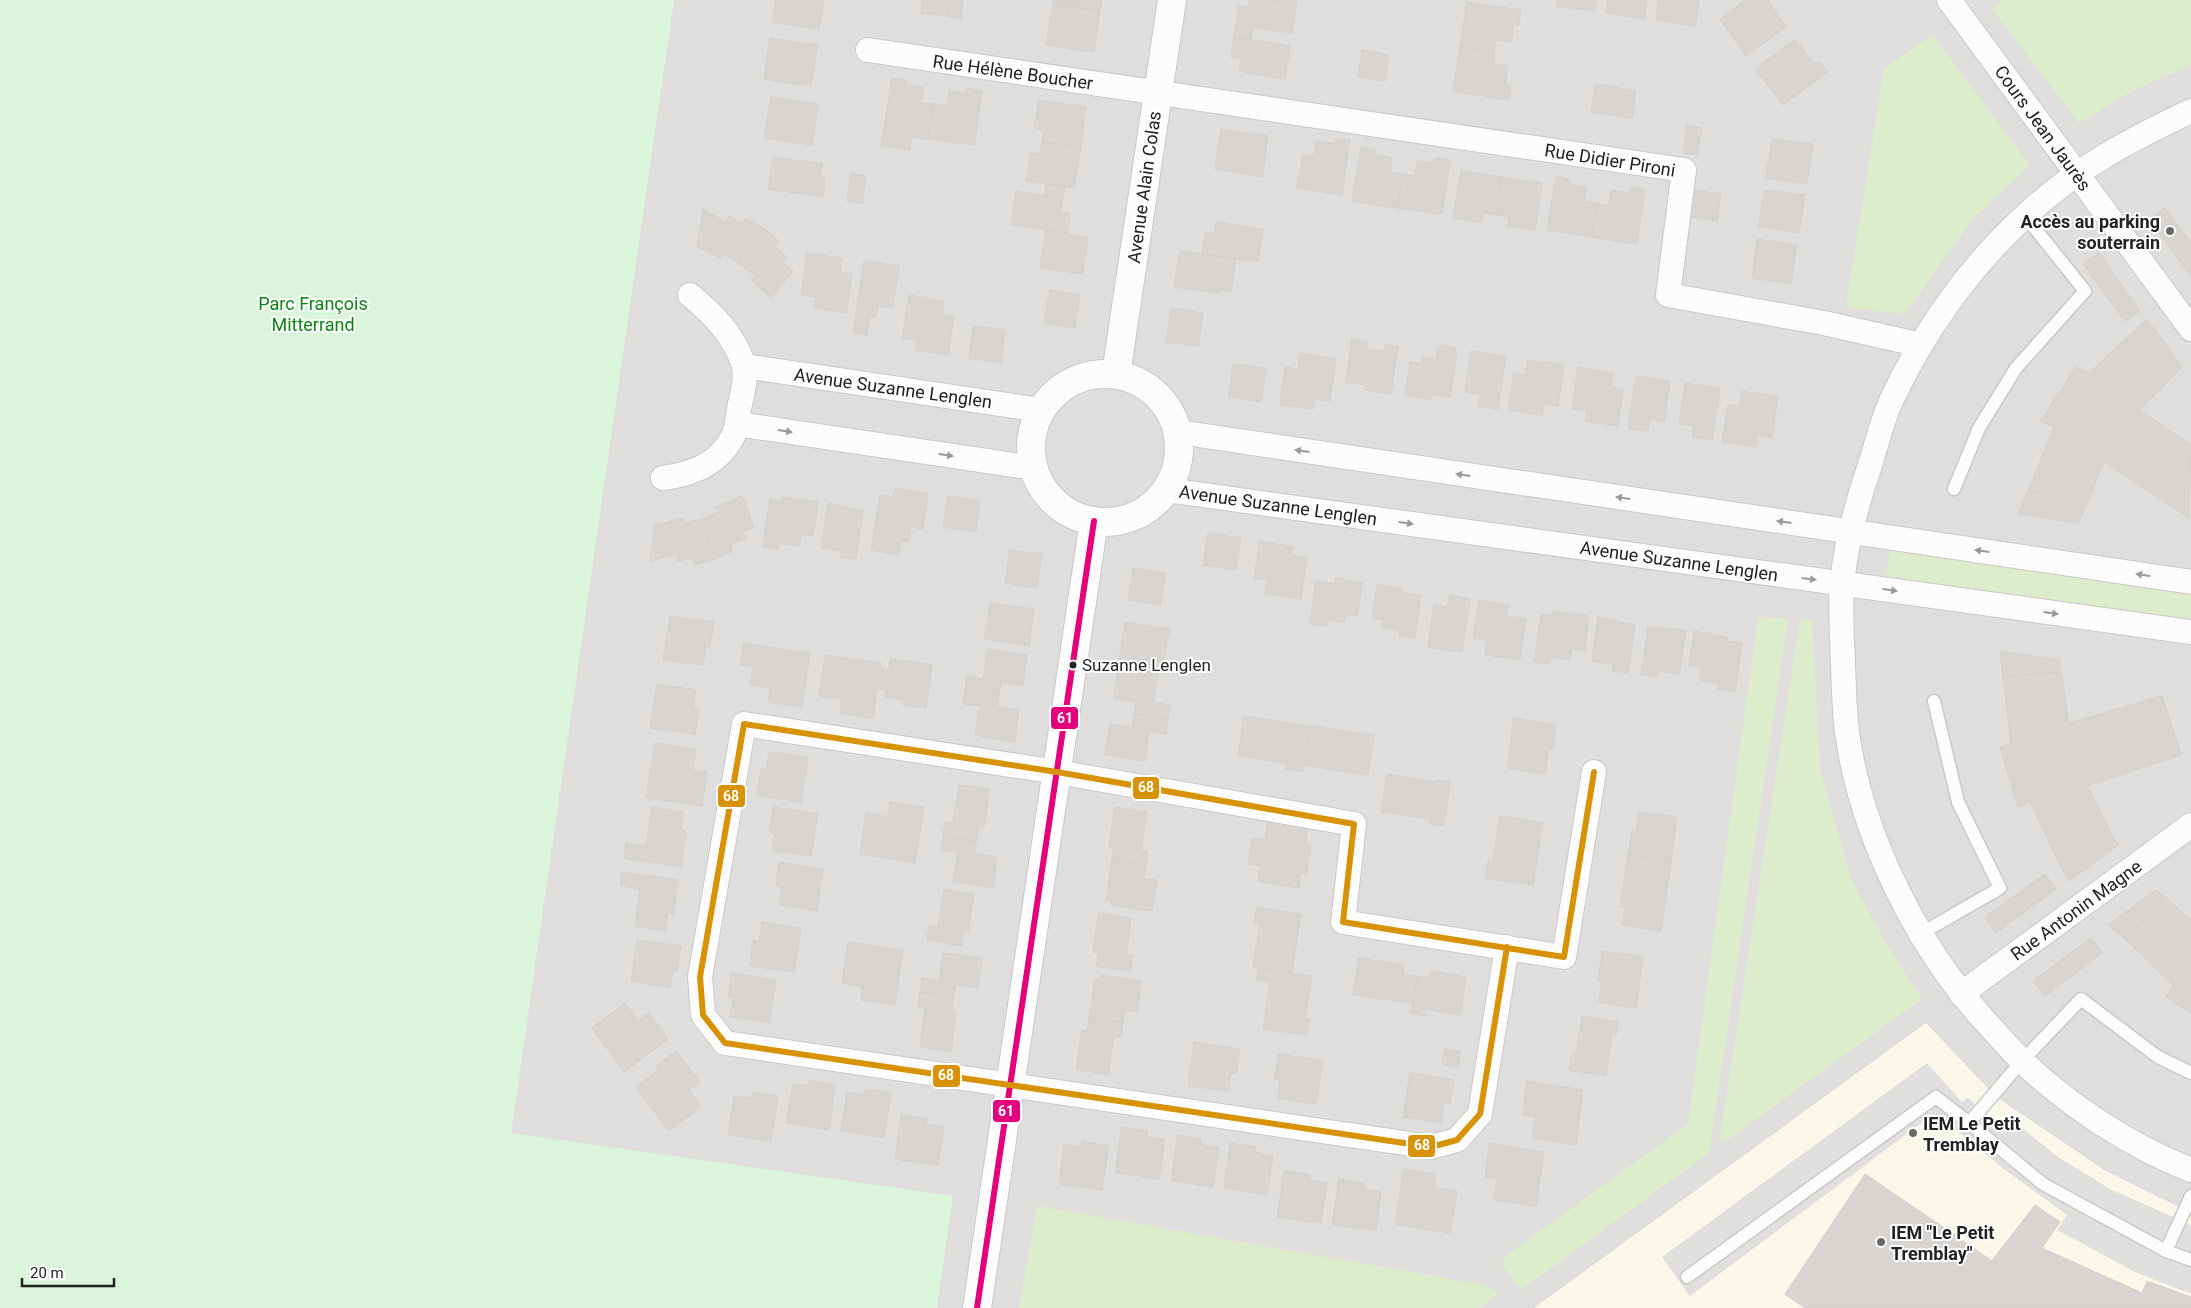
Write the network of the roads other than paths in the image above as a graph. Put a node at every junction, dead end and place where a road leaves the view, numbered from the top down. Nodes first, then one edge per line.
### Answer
1 (1172, 0) edge
2 (1949, 0) edge
3 (868, 50) dead end
4 (1158, 93) junction
5 (2191, 111) edge
6 (2077, 174) junction
7 (2025, 216) junction
8 (690, 295) dead end
9 (2191, 329) edge
10 (1921, 345) junction
11 (744, 366) junction
12 (1116, 374) junction
13 (1041, 410) junction
14 (737, 424) junction
15 (1178, 432) junction
16 (1034, 468) junction
17 (663, 478) dead end
18 (1954, 489) dead end
19 (1167, 490) junction
20 (1094, 521) junction
21 (1850, 532) junction
22 (2191, 582) edge
23 (1842, 583) junction
24 (2191, 632) edge
25 (1934, 701) dead end
26 (1057, 772) junction
27 (1594, 772) dead end
28 (2191, 825) edge
29 (1920, 934) junction
30 (1507, 947) junction
31 (1961, 994) junction
32 (2022, 1061) junction
33 (2191, 1073) edge
34 (1009, 1086) junction
35 (1969, 1123) junction
36 (2191, 1170) edge
37 (2191, 1196) edge
38 (2166, 1251) junction
39 (2191, 1260) edge
40 (1687, 1277) dead end
41 (977, 1308) edge

1 - 4 street, Avenue Alain Colas
2 - 6 street, Cours Jean Jaurès
3 - 4 street, Rue Hélène Boucher
4 - 10 street, Rue Didier Pironi
4 - 12 street, Avenue Alain Colas
5 - 6 street
6 - 7 street
6 - 9 street, Cours Jean Jaurès
7 - 10 street
7 - 18 lane
8 - 11 street
10 - 21 street
11 - 13 street, Avenue Suzanne Lenglen
11 - 14 street
12 - 13 street
12 - 15 street
13 - 16 street
14 -> 16 street
14 - 17 street
15 - 19 street
21 -> 15 street
16 - 20 street
19 - 20 street
19 -> 23 street, Avenue Suzanne Lenglen
20 - 26 street
22 -> 21 street
21 - 23 street
23 -> 24 street, Avenue Suzanne Lenglen
23 - 29 street
25 - 29 lane
26 - 30 street
26 - 34 street
26 - 34 street
27 - 30 street
28 - 31 street, Rue Antonin Magne
29 - 31 street
30 - 34 street
31 - 32 street
32 - 33 lane
32 - 35 lane
32 - 36 street
34 - 41 street
35 - 38 lane
35 - 40 lane
37 - 38 lane
38 - 39 lane

